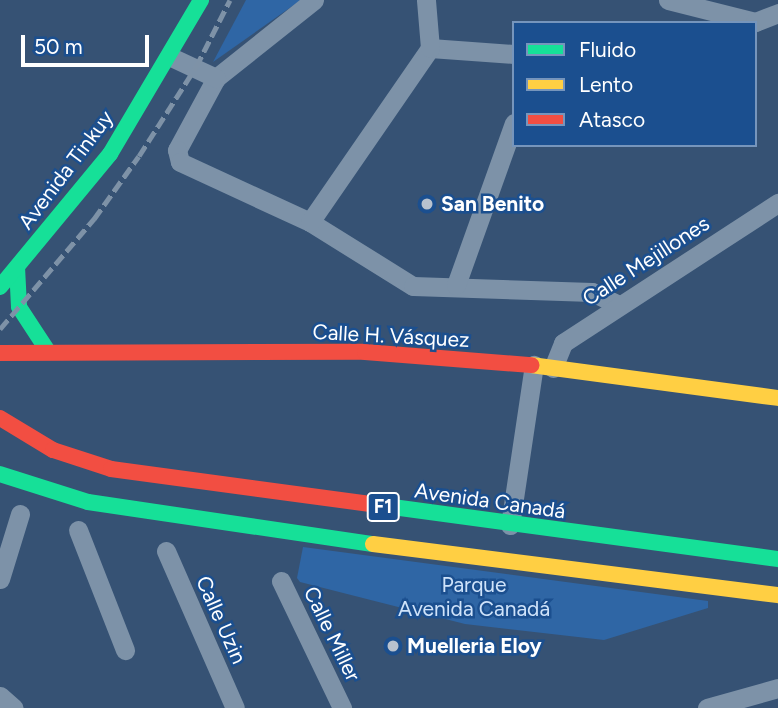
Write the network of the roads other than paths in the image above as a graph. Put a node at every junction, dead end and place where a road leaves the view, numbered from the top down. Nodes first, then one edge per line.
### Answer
1 (201, 0) edge
2 (314, 0) edge
3 (426, 0) edge
4 (668, 0) edge
5 (778, 13) edge
6 (751, 21) edge
7 (757, 21) edge
8 (430, 48) junction
9 (512, 54) edge
10 (171, 57) junction
11 (216, 78) junction
12 (512, 129) edge
13 (778, 203) edge
14 (310, 222) junction
15 (17, 267) junction
16 (456, 285) junction
17 (0, 287) edge
18 (619, 305) junction
19 (47, 351) junction
20 (0, 353) edge
21 (543, 367) junction
22 (778, 398) edge
23 (0, 418) edge
24 (0, 474) edge
25 (20, 514) dead end
26 (510, 525) junction
27 (78, 530) dead end
28 (166, 551) dead end
29 (778, 559) edge
30 (0, 579) edge
31 (281, 580) dead end
32 (778, 595) edge
33 (125, 650) dead end
34 (778, 688) edge
35 (0, 696) edge
36 (14, 708) edge
37 (236, 708) edge
38 (342, 708) edge
39 (706, 708) edge

1 - 10 main road, Avenida Tinkuy
2 - 11 street
3 - 8 street
4 - 6 street
5 - 7 street
8 - 9 street
8 - 14 street
10 - 11 street
10 - 15 main road, Avenida Tinkuy
11 - 14 street
12 - 16 street
13 - 18 street, Calle Mejillones
14 - 16 street
15 - 17 main road, Avenida Tinkuy
15 - 19 main road
16 - 18 street
18 - 21 street, Calle Mejillones
19 - 20 main road, Calle H. Vásquez
19 - 21 main road, Calle H. Vásquez
21 - 22 main road, Calle H. Vásquez
21 - 26 street, Calle Mejillones
23 - 26 main road, Avenida Canadá / F1
24 - 32 main road, F1
25 - 30 street
26 - 29 main road, Avenida Canadá / F1
27 - 33 street
28 - 37 street, Calle Uzin
31 - 38 street, Calle Miller
34 - 39 street
35 - 36 street

